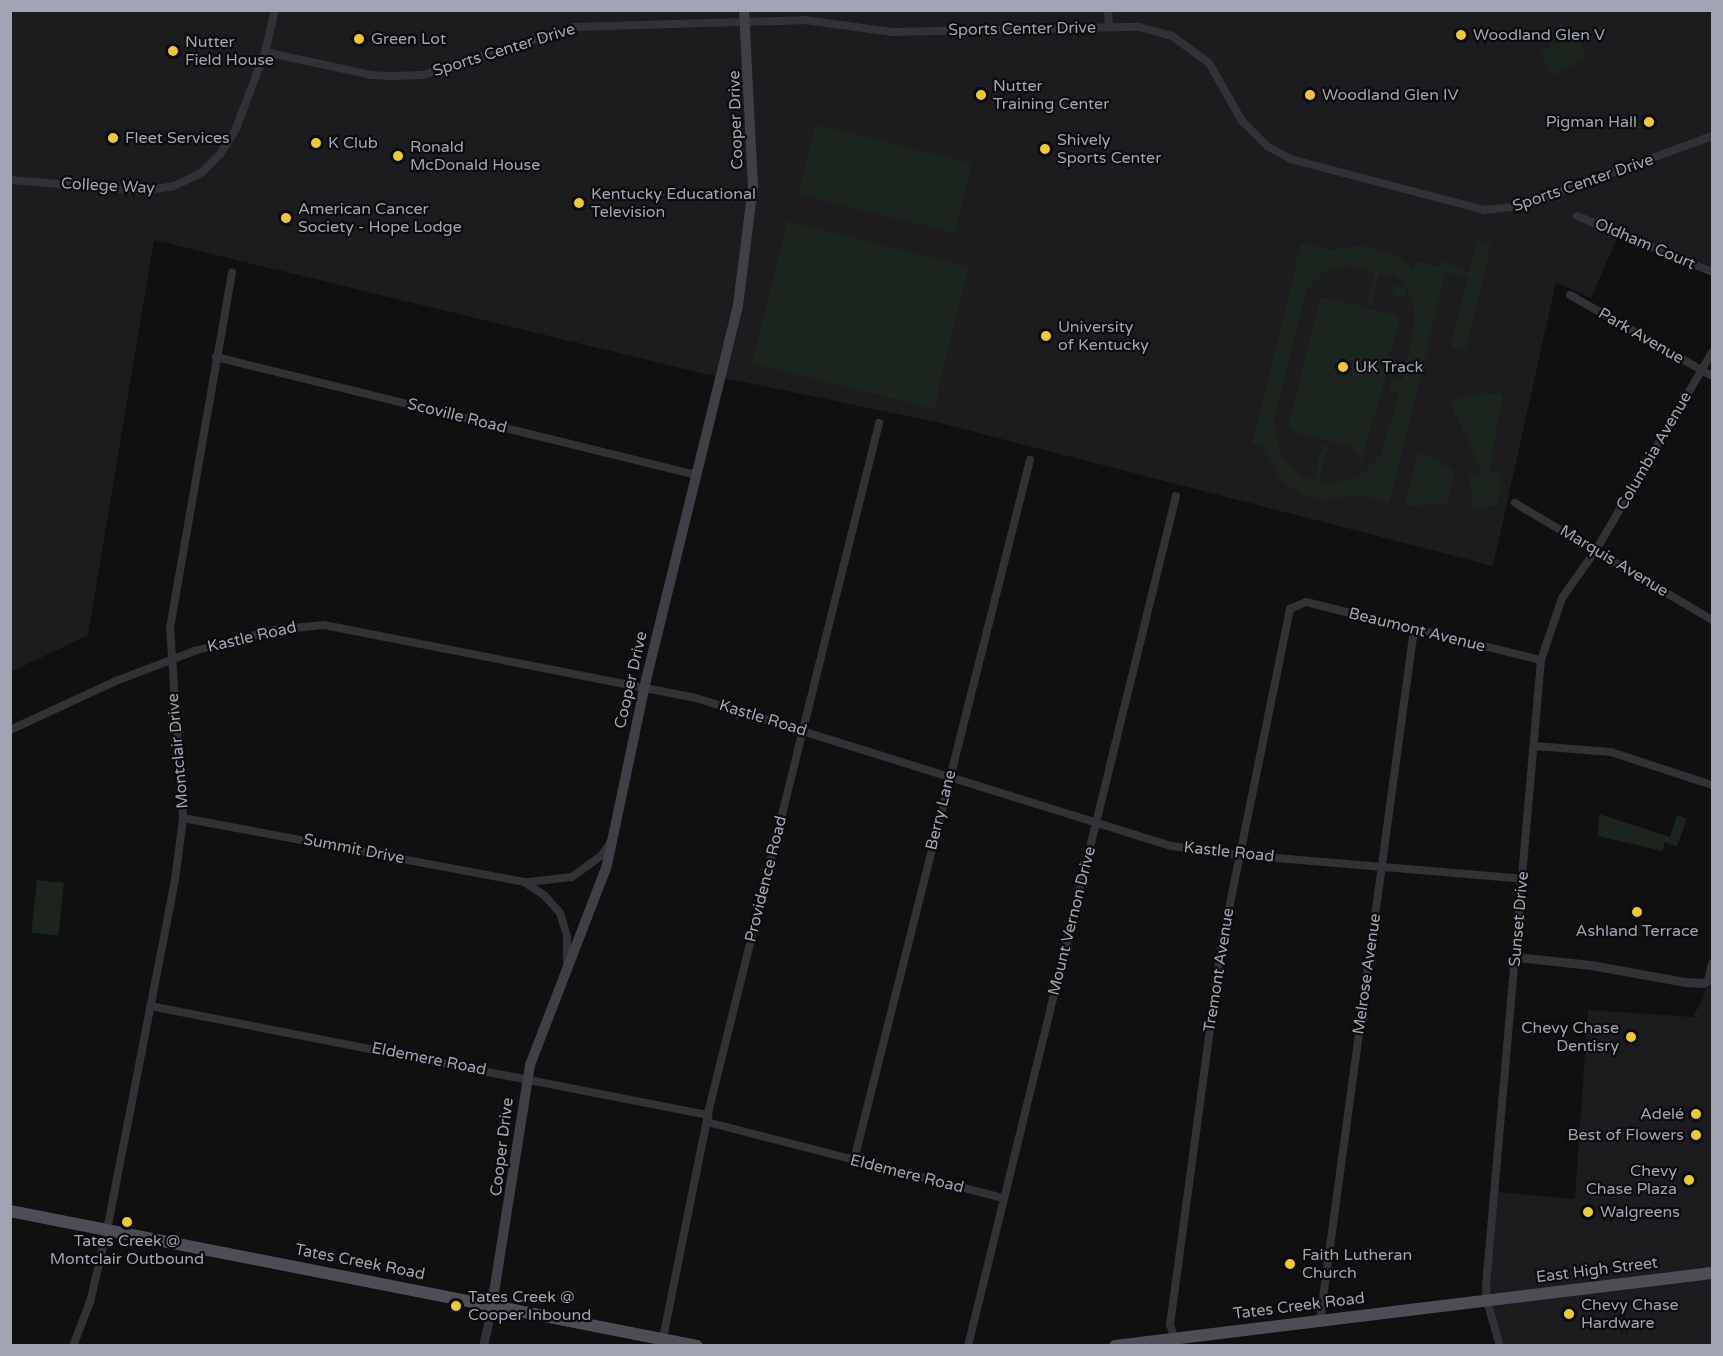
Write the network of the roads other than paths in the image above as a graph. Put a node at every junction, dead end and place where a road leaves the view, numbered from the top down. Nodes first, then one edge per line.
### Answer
1 (275, 10) edge
2 (744, 10) edge
3 (1108, 10) edge
4 (745, 23) junction
5 (1109, 27) junction
6 (265, 52) junction
7 (1713, 136) edge
8 (10, 180) edge
9 (1577, 216) dead end
10 (232, 272) dead end
11 (1713, 272) edge
12 (1570, 295) dead end
13 (1713, 352) edge
14 (216, 357) junction
15 (1702, 370) junction
16 (1713, 376) edge
17 (879, 423) dead end
18 (1030, 460) dead end
19 (697, 475) junction
20 (1176, 496) dead end
21 (1515, 503) dead end
22 (1596, 550) junction
23 (1293, 605) joint
24 (1712, 618) edge
25 (1414, 629) junction
26 (1541, 660) junction
27 (170, 661) junction
28 (645, 687) junction
29 (10, 730) edge
30 (803, 730) junction
31 (1535, 746) junction
32 (950, 776) junction
33 (1713, 784) edge
34 (183, 818) junction
35 (1096, 823) junction
36 (612, 839) junction
37 (1238, 854) junction
38 (1382, 866) junction
39 (1523, 879) junction
40 (524, 882) junction
41 (1516, 957) junction
42 (1713, 963) edge
43 (567, 967) junction
44 (1710, 980) edge
45 (150, 1006) junction
46 (526, 1079) junction
47 (707, 1118) junction
48 (854, 1160) junction
49 (1003, 1198) junction
50 (13, 1212) edge
51 (107, 1230) junction
52 (1713, 1273) edge
53 (1487, 1301) junction
54 (492, 1305) junction
55 (1320, 1320) junction
56 (663, 1338) junction
57 (1175, 1342) edge
58 (73, 1346) edge
59 (483, 1346) edge
60 (697, 1346) edge
61 (968, 1346) edge
62 (1115, 1346) edge
63 (1500, 1346) edge

1 - 6 street, College Way
2 - 4 main road, Cooper Drive
3 - 5 street
4 - 5 street, Sports Center Drive
4 - 6 street, Sports Center Drive
4 - 19 main road, Cooper Drive
5 - 7 street, Sports Center Drive
6 - 8 street, College Way
9 - 11 street, Oldham Court
10 - 14 street, Montclair Drive
12 - 15 street, Park Avenue
13 - 15 street, Columbia Avenue
14 - 19 street, Scoville Road
14 - 27 street, Montclair Drive
15 - 16 street, Park Avenue
15 - 22 street, Columbia Avenue
17 - 30 street, Providence Road
18 - 32 street, Berry Lane
19 - 28 main road, Cooper Drive
20 - 35 street, Mount Vernon Drive
21 - 22 street, Marquis Avenue
22 - 24 street, Marquis Avenue
22 - 26 street, Sunset Drive
23 - 25 street, Beaumont Avenue
23 - 37 street, Tremont Avenue
25 - 26 street, Beaumont Avenue
25 - 38 street, Melrose Avenue
26 - 31 street, Sunset Drive
27 - 28 street, Kastle Road
27 - 29 street, Kastle Road
27 - 34 street, Montclair Drive
28 - 30 street, Kastle Road
28 - 36 main road, Cooper Drive
30 - 32 street, Kastle Road
30 - 47 street, Providence Road
31 - 33 street
31 - 39 street, Sunset Drive
32 - 35 street, Kastle Road
32 - 48 street, Berry Lane
34 - 40 street, Summit Drive
34 - 45 street, Montclair Drive
35 - 37 street, Kastle Road
35 - 49 street, Mount Vernon Drive
36 - 40 street, Summit Drive
36 - 43 main road, Cooper Drive
37 - 38 street, Kastle Road
37 - 57 street, Tremont Avenue
38 - 39 street, Kastle Road
38 - 55 street, Melrose Avenue
39 - 41 street, Sunset Drive
40 - 43 street, Summit Drive
41 - 44 street
41 - 53 street, Sunset Drive
42 - 44 street
43 - 46 main road, Cooper Drive
45 - 46 street, Eldemere Road
45 - 51 street, Montclair Drive
46 - 47 street, Eldemere Road
46 - 54 main road, Cooper Drive
47 - 48 street, Eldemere Road
47 - 56 street, Providence Road
48 - 49 street, Eldemere Road
49 - 61 street, Mount Vernon Drive
50 - 51 main road, Tates Creek Road
51 - 54 main road, Tates Creek Road
51 - 58 street, Montclair Drive
52 - 53 main road, East High Street
53 - 55 main road, Tates Creek Road
53 - 63 street
54 - 56 main road, Tates Creek Road
54 - 59 street, Cooper Drive
55 - 57 main road, Tates Creek Road
56 - 60 main road, Tates Creek Road
57 - 62 main road, Tates Creek Road

